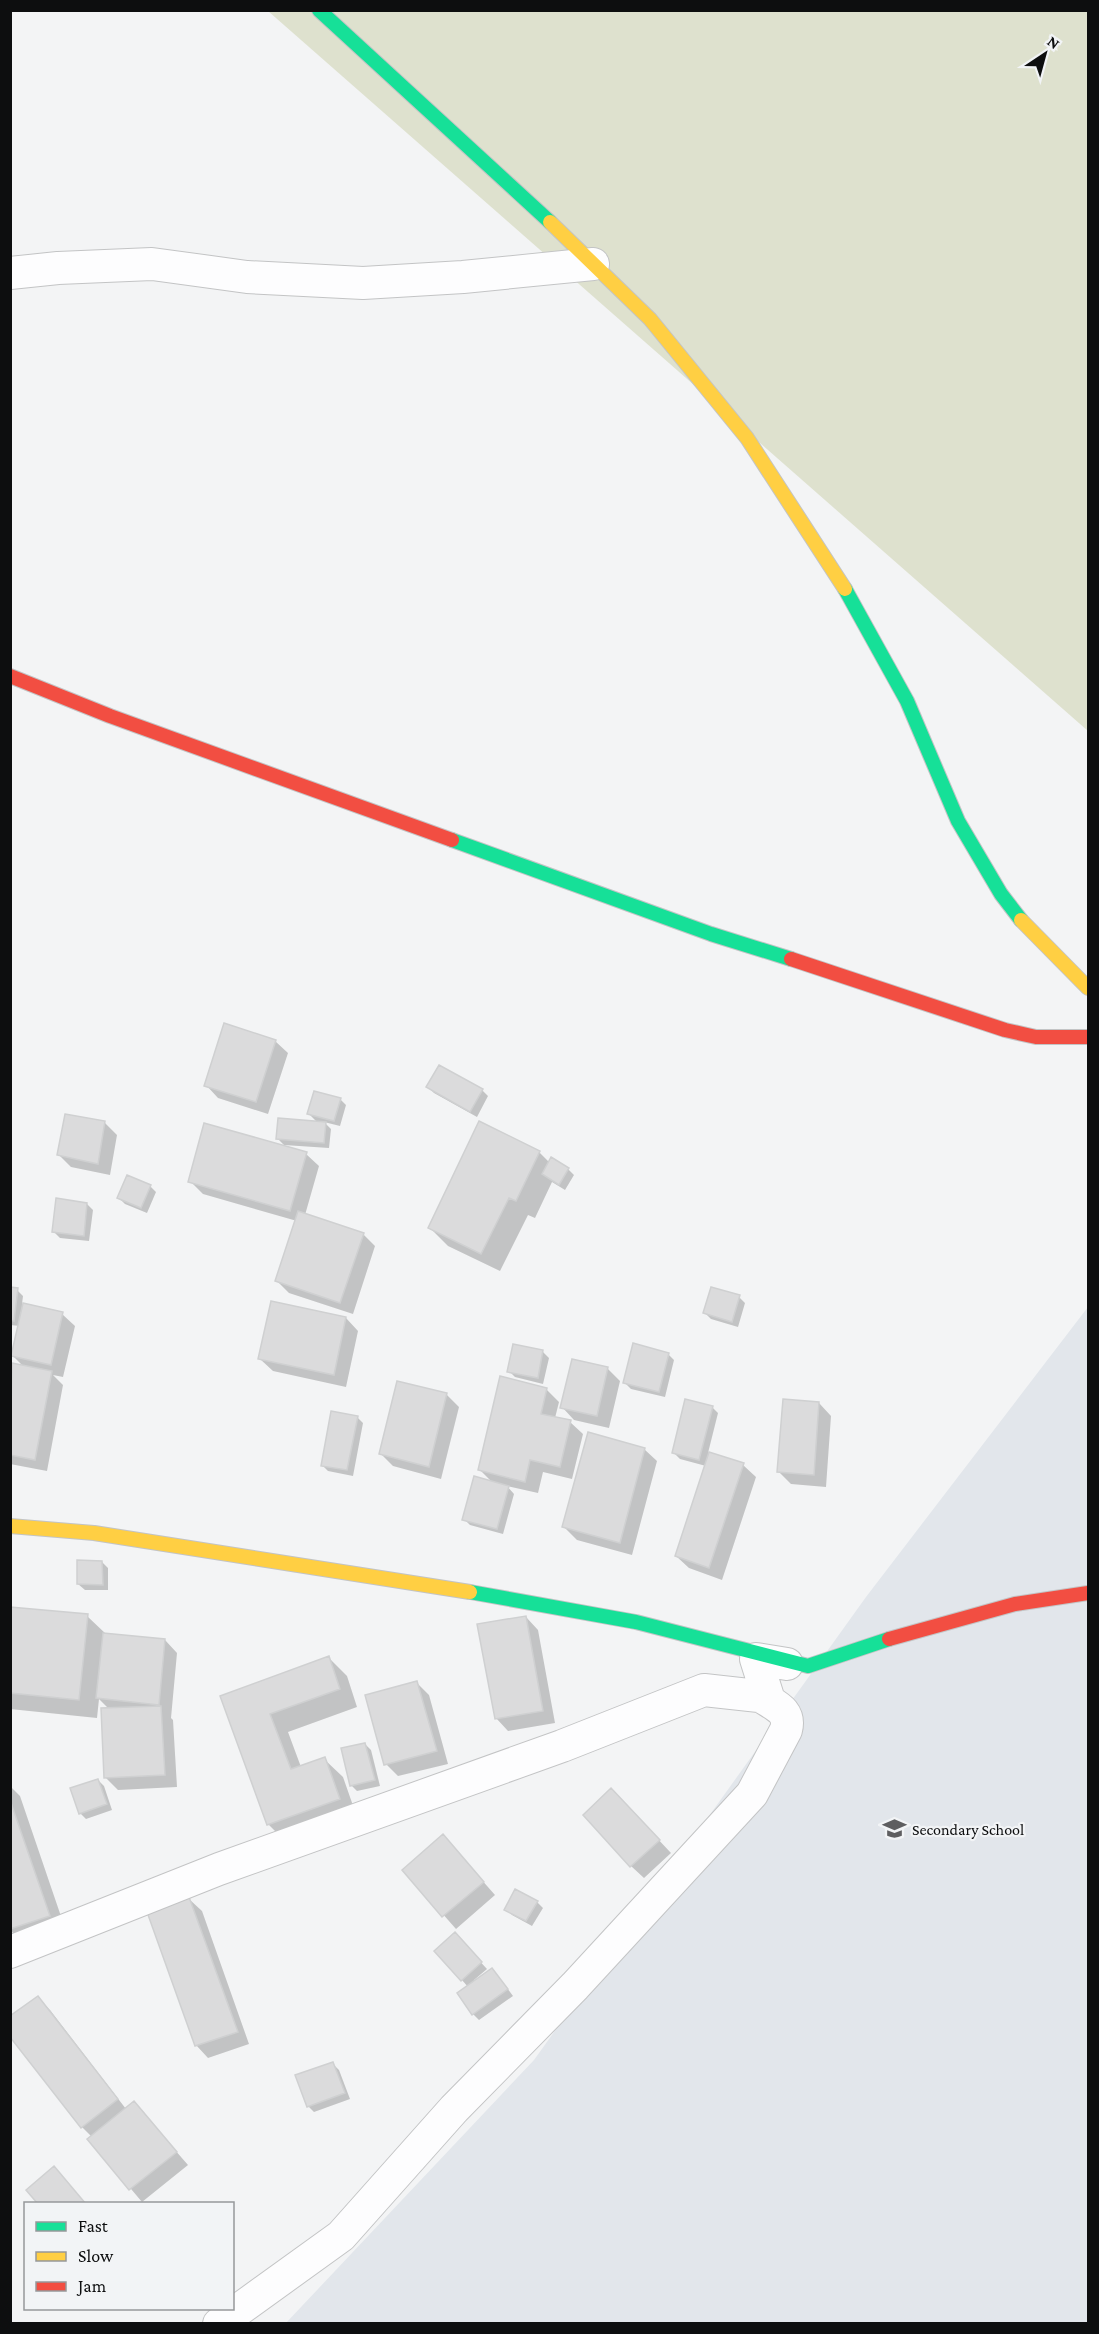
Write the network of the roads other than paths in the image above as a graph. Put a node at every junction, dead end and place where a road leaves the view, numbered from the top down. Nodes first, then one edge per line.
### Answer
1 (319, 10) edge
2 (593, 264) junction
3 (10, 273) edge
4 (10, 676) edge
5 (1089, 988) edge
6 (1089, 1037) edge
7 (10, 1526) edge
8 (1089, 1593) edge
9 (808, 1666) junction
10 (768, 1697) junction
11 (10, 1952) edge
12 (219, 2324) edge

1 - 2 street
2 - 3 street
2 - 5 street
4 - 6 street
7 - 9 street
8 - 9 street
9 - 10 street
10 - 11 street
10 - 12 street

